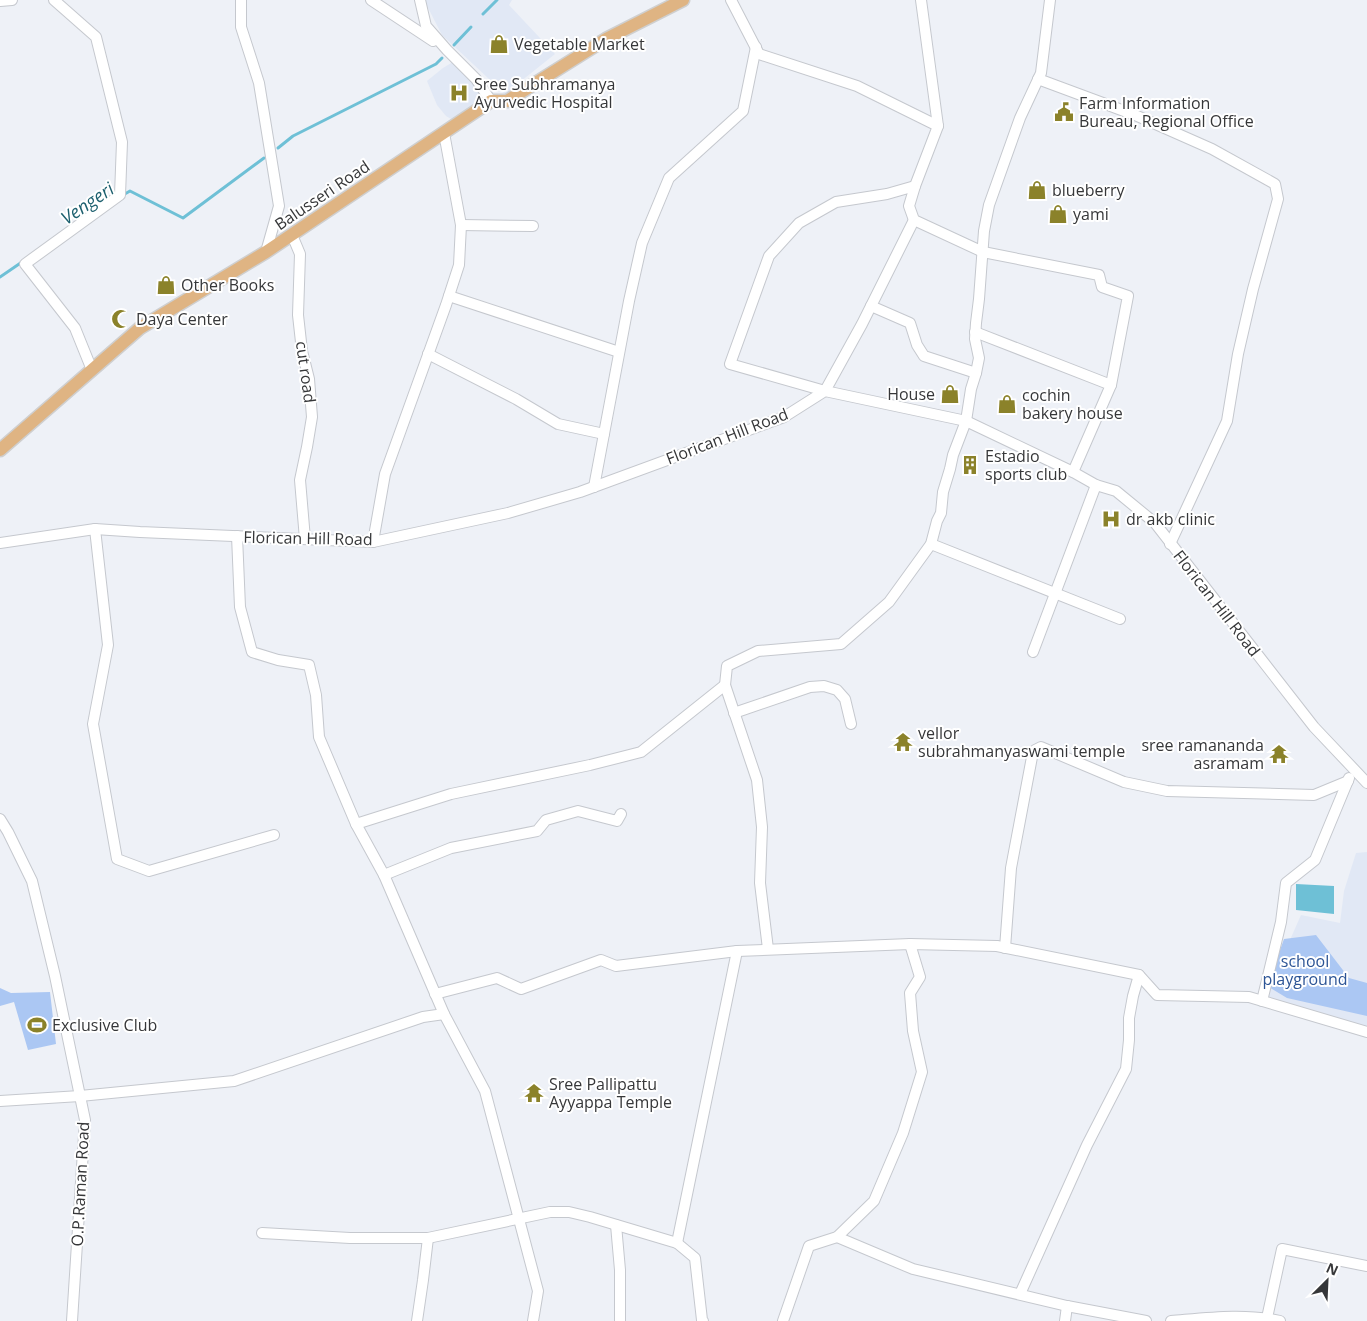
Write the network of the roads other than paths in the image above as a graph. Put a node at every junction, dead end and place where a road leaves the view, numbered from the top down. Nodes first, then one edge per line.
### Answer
1 (12, 0) edge
2 (54, 0) edge
3 (241, 0) edge
4 (371, 0) edge
5 (420, 0) edge
6 (683, 0) edge
7 (731, 0) edge
8 (921, 0) edge
9 (1050, 0) edge
10 (0, 1) edge
11 (667, 4) edge
12 (756, 47) junction
13 (447, 50) junction
14 (1038, 79) junction
15 (491, 101) junction
16 (938, 126) junction
17 (444, 133) junction
18 (915, 186) junction
19 (914, 220) junction
20 (461, 225) junction
21 (532, 226) dead end
22 (292, 235) junction
23 (266, 252) junction
24 (983, 252) junction
25 (449, 296) junction
26 (871, 306) junction
27 (975, 332) junction
28 (619, 352) junction
29 (428, 354) junction
30 (92, 370) junction
31 (976, 373) junction
32 (1112, 385) junction
33 (825, 391) junction
34 (966, 421) junction
35 (604, 434) junction
36 (0, 450) edge
37 (1073, 472) junction
38 (1096, 485) junction
39 (594, 487) junction
40 (95, 529) junction
41 (237, 536) junction
42 (304, 539) junction
43 (372, 542) junction
44 (0, 543) edge
45 (931, 544) junction
46 (1170, 544) junction
47 (1056, 593) junction
48 (1120, 619) dead end
49 (1033, 652) dead end
50 (725, 685) junction
51 (734, 713) junction
52 (851, 724) dead end
53 (1353, 768) junction
54 (1367, 775) edge
55 (1348, 781) junction
56 (1367, 783) edge
57 (621, 814) dead end
58 (0, 820) edge
59 (356, 824) junction
60 (274, 835) dead end
61 (384, 875) junction
62 (910, 944) junction
63 (1005, 948) junction
64 (768, 949) junction
65 (737, 951) junction
66 (1139, 975) junction
67 (435, 994) junction
68 (1262, 1001) junction
69 (444, 1014) junction
70 (1367, 1032) edge
71 (80, 1096) junction
72 (0, 1100) edge
73 (518, 1219) junction
74 (616, 1225) junction
75 (262, 1233) dead end
76 (837, 1237) junction
77 (428, 1238) junction
78 (677, 1243) junction
79 (1367, 1266) edge
80 (1020, 1294) junction
81 (1067, 1306) junction
82 (1268, 1318) junction
83 (72, 1321) edge
84 (417, 1321) edge
85 (533, 1321) edge
86 (620, 1321) edge
87 (703, 1321) edge
88 (783, 1321) edge
89 (1065, 1321) edge
90 (1146, 1321) edge
91 (1171, 1321) edge
92 (1280, 1321) edge

1 - 10 street
2 - 30 street
3 - 23 street
4 - 13 street
5 - 13 street
6 - 11 main road, Balusseri Road
7 - 12 street
8 - 16 street
9 - 14 street
11 - 15 main road, Balusseri Road
12 - 16 street
12 - 28 street
13 - 15 street
14 - 24 street
14 - 46 street
15 - 17 main road, Balusseri Road
16 - 18 street
17 - 20 street
17 - 22 main road, Balusseri Road
18 - 19 street
18 - 33 street
19 - 24 street
19 - 26 street
20 - 21 street
20 - 25 street
22 - 23 main road, Balusseri Road
22 - 42 street, cut road
23 - 30 main road, Balusseri Road
24 - 27 street
24 - 32 street
25 - 28 street
25 - 29 street
26 - 31 street
26 - 33 street
27 - 31 street
27 - 32 street
28 - 35 street
29 - 35 street
29 - 43 street
30 - 36 main road, Balusseri Road
31 - 34 street
32 - 37 street
33 - 34 street, Florican Hill Road
33 - 39 street, Florican Hill Road
34 - 37 street, Florican Hill Road
34 - 45 street
35 - 39 street
37 - 38 street, Florican Hill Road
38 - 46 street, Florican Hill Road
38 - 47 street
39 - 43 street, Florican Hill Road
40 - 41 street, Florican Hill Road
40 - 44 street, Florican Hill Road
40 - 60 street
41 - 42 street, Florican Hill Road
41 - 59 street
42 - 43 street, Florican Hill Road
45 - 47 street
45 - 50 street
46 - 53 street, Florican Hill Road
47 - 48 street
47 - 49 street
50 - 51 street
50 - 59 street
51 - 52 street
51 - 64 street
53 - 54 street
53 - 55 street
53 - 56 street, Florican Hill Road
55 - 63 street
55 - 68 street
57 - 61 street
58 - 71 street, O.P.Raman Road
59 - 61 street
61 - 67 street
62 - 63 street
62 - 64 street
62 - 76 street
63 - 66 street
64 - 65 street
65 - 67 street
65 - 78 street
66 - 68 street
66 - 80 street
67 - 69 street
68 - 70 street
69 - 71 street
69 - 73 street
71 - 72 street
71 - 83 street, O.P.Raman Road
73 - 74 street
73 - 77 street
73 - 85 street
74 - 78 street
74 - 86 street
75 - 77 street
76 - 80 street
76 - 88 street
77 - 84 street
78 - 87 street
79 - 82 street
80 - 81 street
81 - 89 street
81 - 90 street
82 - 91 street
82 - 92 street

